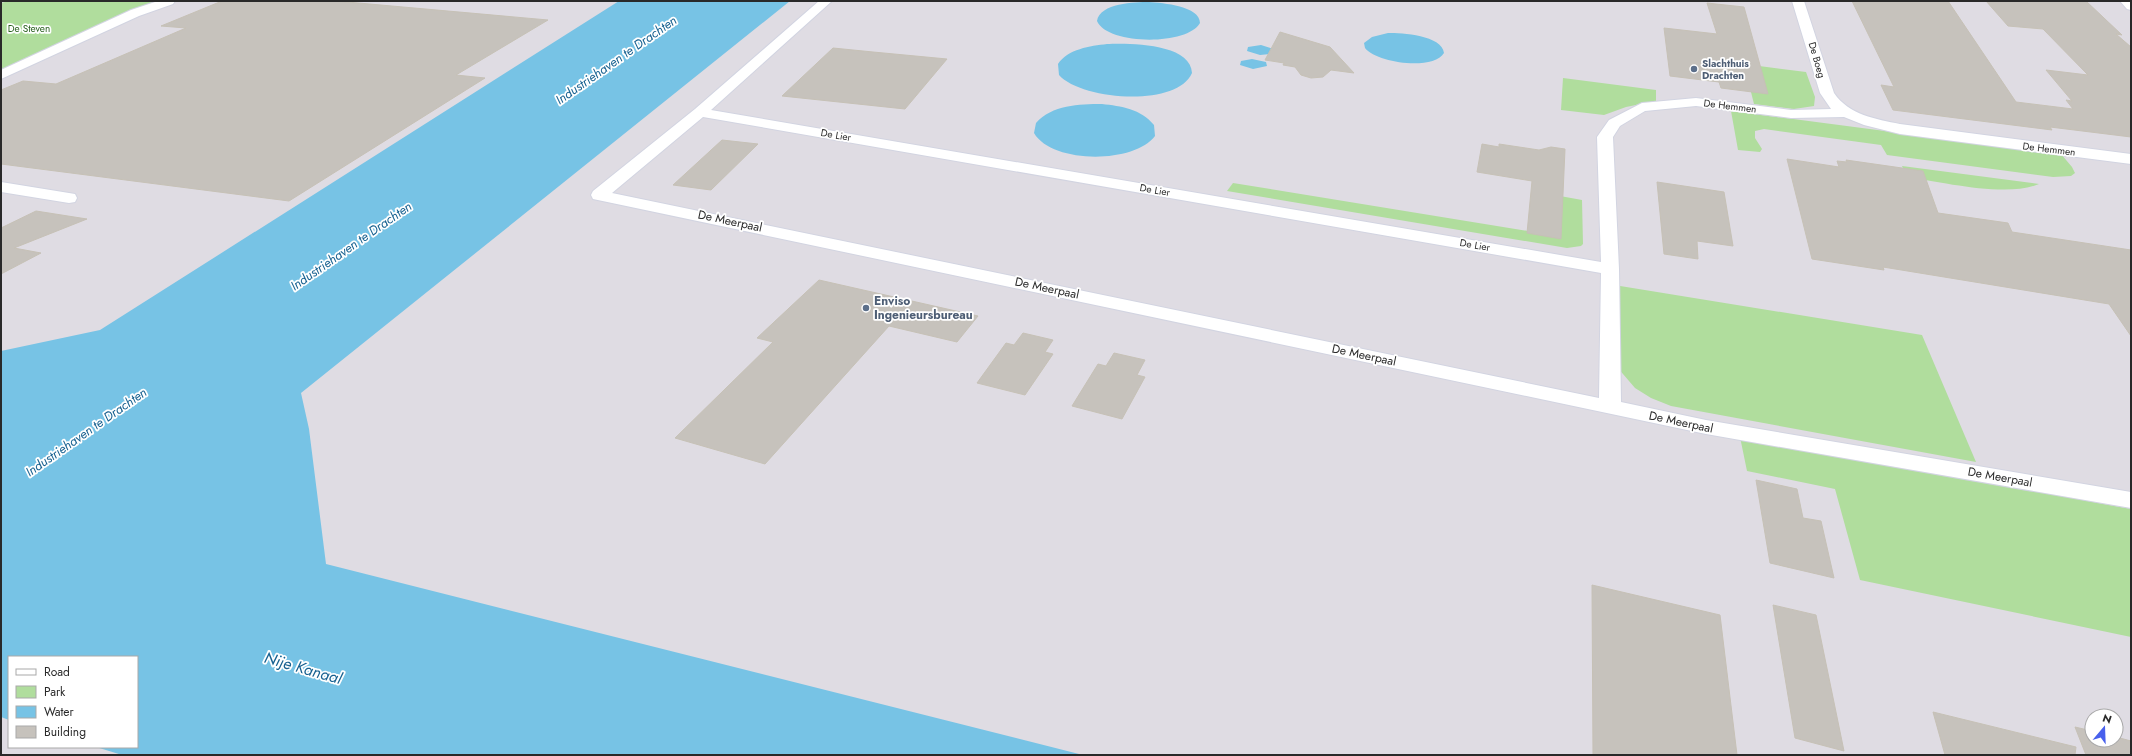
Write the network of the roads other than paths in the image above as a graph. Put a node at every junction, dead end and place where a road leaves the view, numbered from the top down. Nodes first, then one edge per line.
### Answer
1 (169, 1) edge
2 (826, 1) edge
3 (1798, 1) edge
4 (2126, 1) edge
5 (2131, 6) edge
6 (1, 75) edge
7 (700, 112) junction
8 (1846, 113) junction
9 (2131, 159) edge
10 (1, 186) edge
11 (69, 198) dead end
12 (1610, 269) junction
13 (1610, 406) junction
14 (2131, 500) edge

1 - 6 street
2 - 7 street
3 - 8 street, De Boeg
4 - 5 street
7 - 12 street, De Lier
7 - 13 street, De Meerpaal
8 - 9 street, De Hemmen
8 - 12 street, De Hemmen
10 - 11 street
12 - 13 street, De Hemmen
13 - 14 street, De Meerpaal

